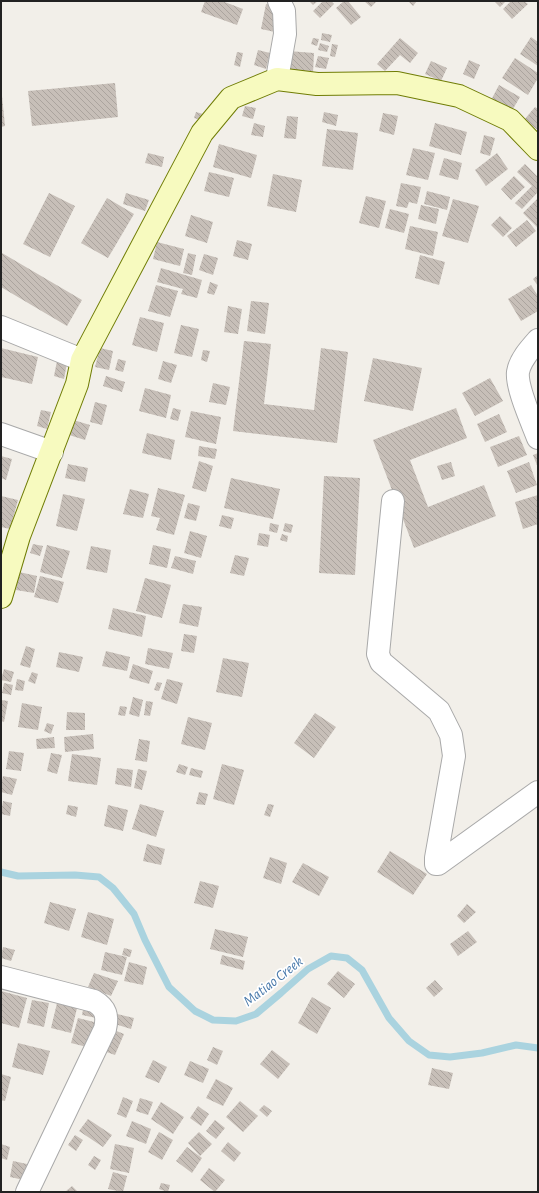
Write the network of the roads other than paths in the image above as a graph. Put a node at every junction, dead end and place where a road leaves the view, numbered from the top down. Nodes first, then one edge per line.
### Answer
1 (279, 1) edge
2 (277, 79) junction
3 (538, 149) edge
4 (1, 327) edge
5 (538, 340) edge
6 (82, 360) junction
7 (1, 434) edge
8 (538, 438) edge
9 (52, 452) junction
10 (392, 501) dead end
11 (1, 597) edge
12 (538, 792) edge
13 (1, 977) edge
14 (27, 1192) edge

1 - 2 street
2 - 3 street
2 - 6 street
4 - 6 street
5 - 8 street
6 - 9 street
7 - 9 street
9 - 11 street
10 - 12 street
13 - 14 street

